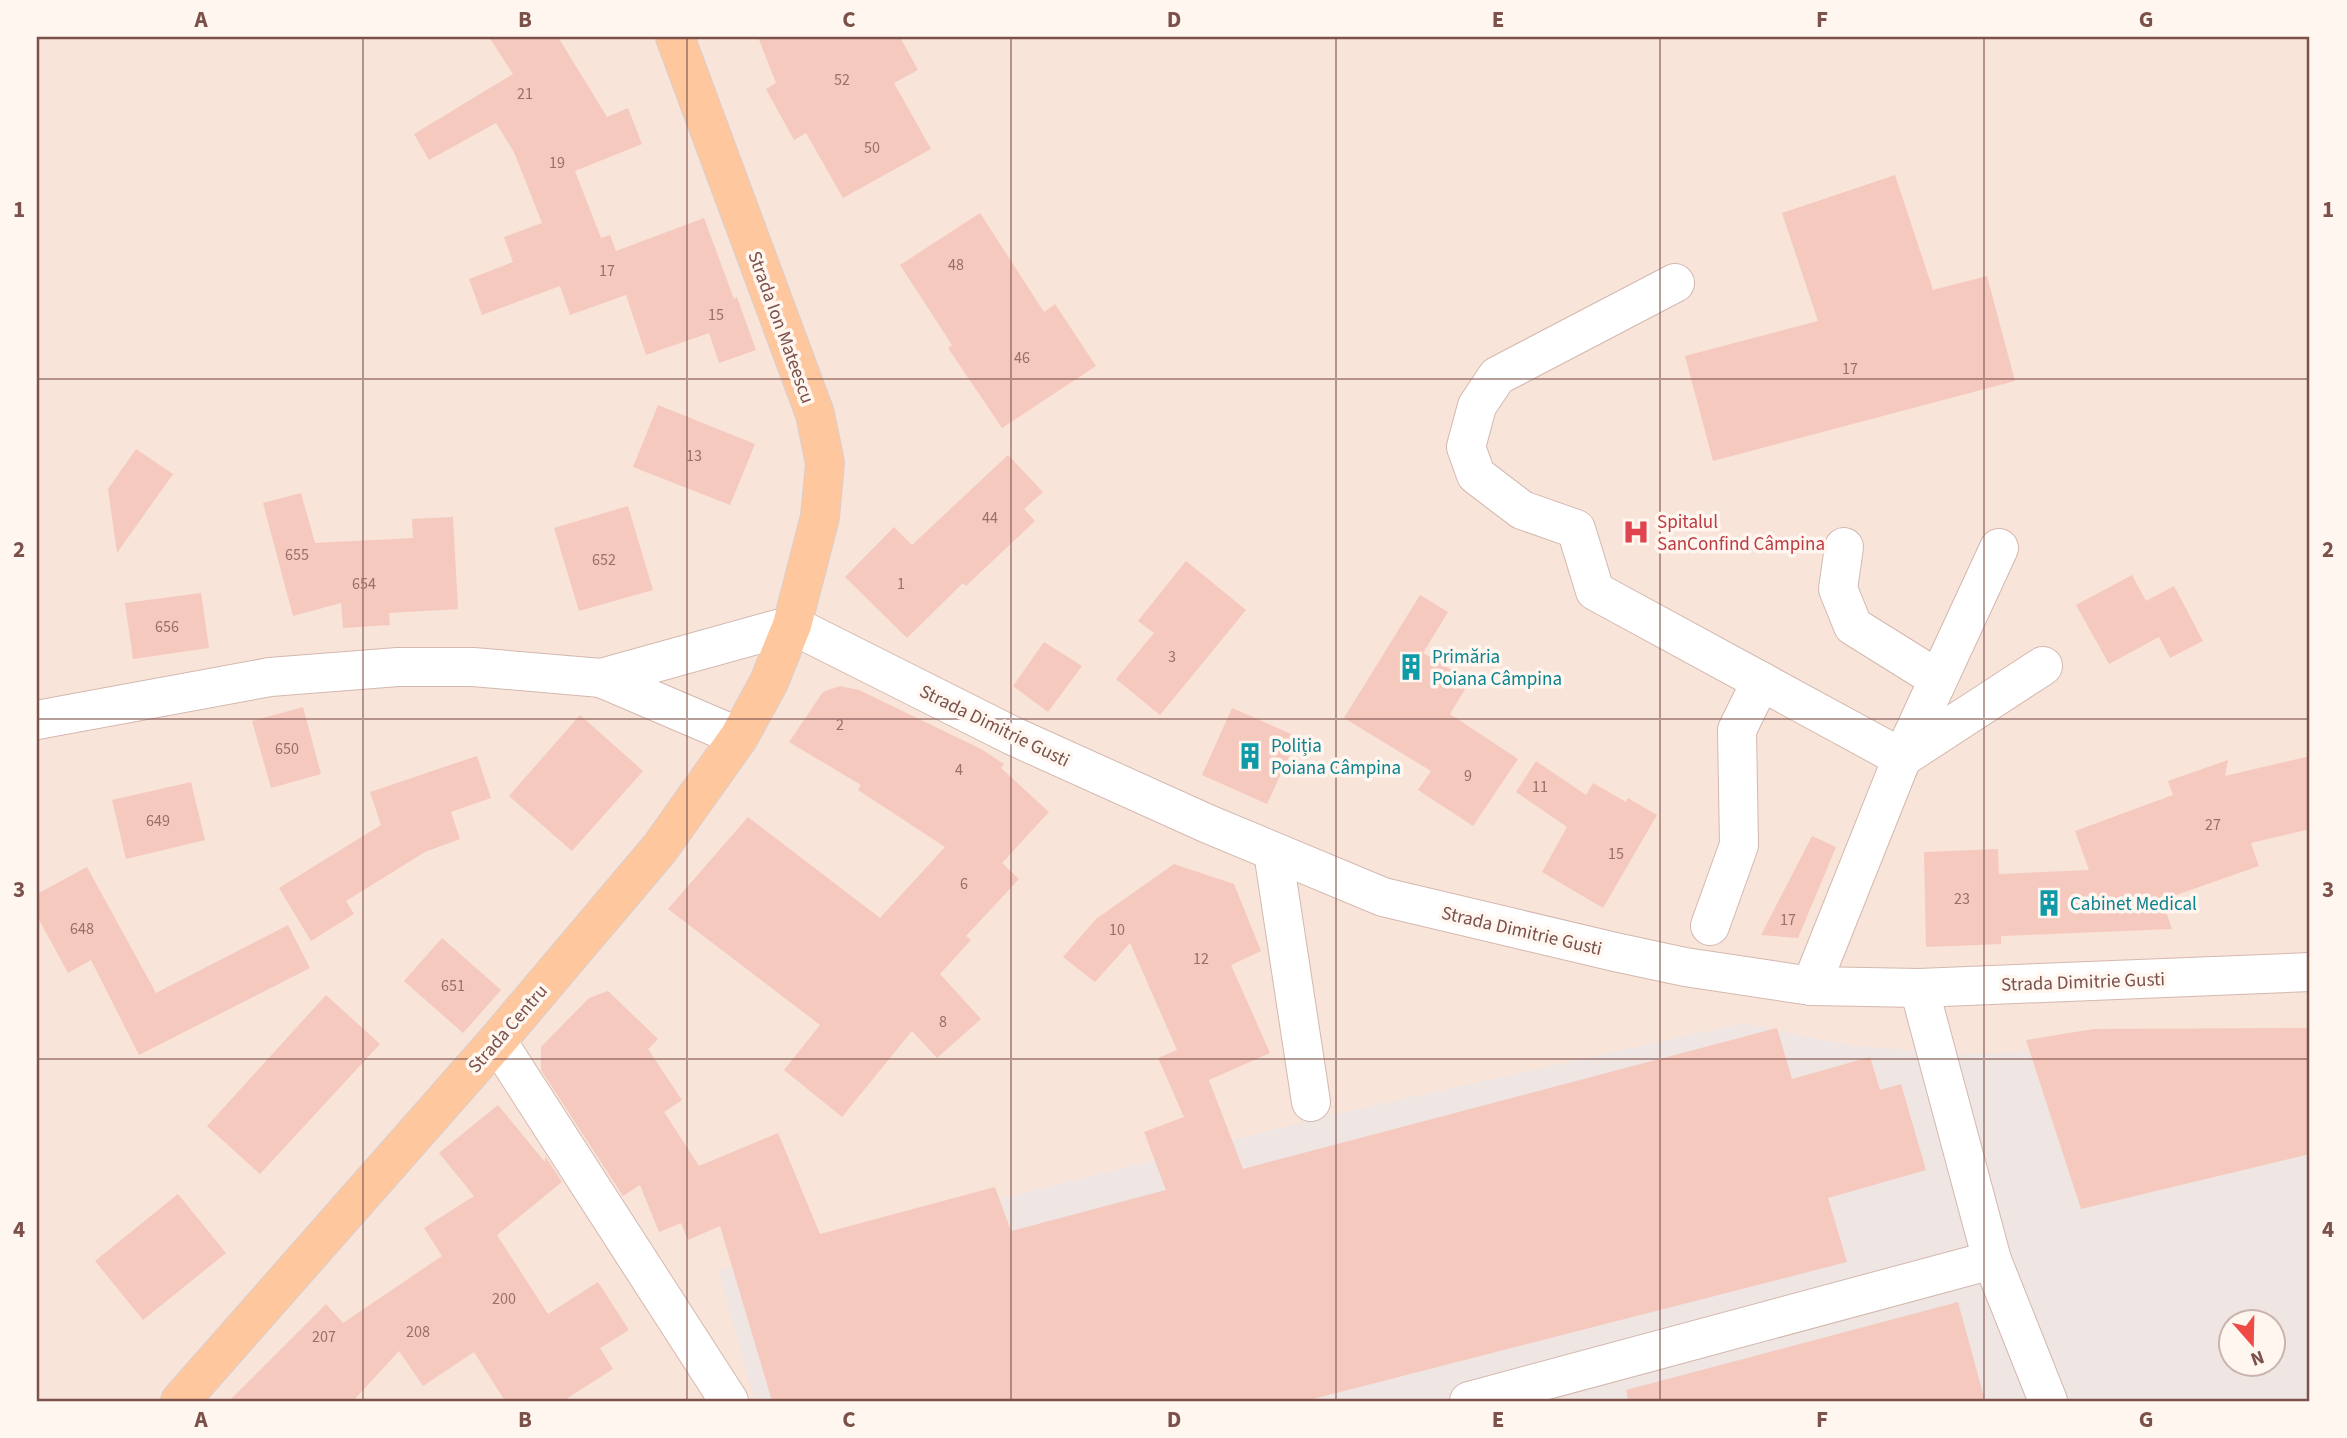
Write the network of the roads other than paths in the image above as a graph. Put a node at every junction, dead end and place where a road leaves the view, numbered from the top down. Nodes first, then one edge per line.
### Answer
1 (675, 37) edge
2 (1675, 283) dead end
3 (1844, 547) dead end
4 (1998, 548) dead end
5 (792, 625) junction
6 (2043, 667) dead end
7 (601, 678) junction
8 (1938, 679) junction
9 (1761, 681) junction
10 (37, 720) edge
11 (739, 737) junction
12 (1902, 758) junction
13 (1273, 852) junction
14 (1710, 926) dead end
15 (2310, 972) edge
16 (1811, 986) junction
17 (1919, 988) junction
18 (497, 1041) junction
19 (1311, 1102) dead end
20 (1992, 1260) junction
21 (180, 1401) edge
22 (729, 1401) edge
23 (1469, 1401) edge
24 (2048, 1401) edge

1 - 5 main road, Strada Ion Mateescu
2 - 9 street
3 - 8 street
4 - 8 street
5 - 7 street
5 - 11 main road, Strada Centru
5 - 13 street, Strada Dimitrie Gusti
6 - 12 street
7 - 10 street
7 - 11 street
8 - 12 street
9 - 12 street
9 - 14 street
11 - 18 main road, Strada Centru
12 - 16 street
13 - 16 street, Strada Dimitrie Gusti
13 - 19 street
15 - 17 street, Strada Dimitrie Gusti
16 - 17 street, Strada Dimitrie Gusti
17 - 20 street
18 - 21 main road, Strada Centru
18 - 22 street
20 - 23 street
20 - 24 street

